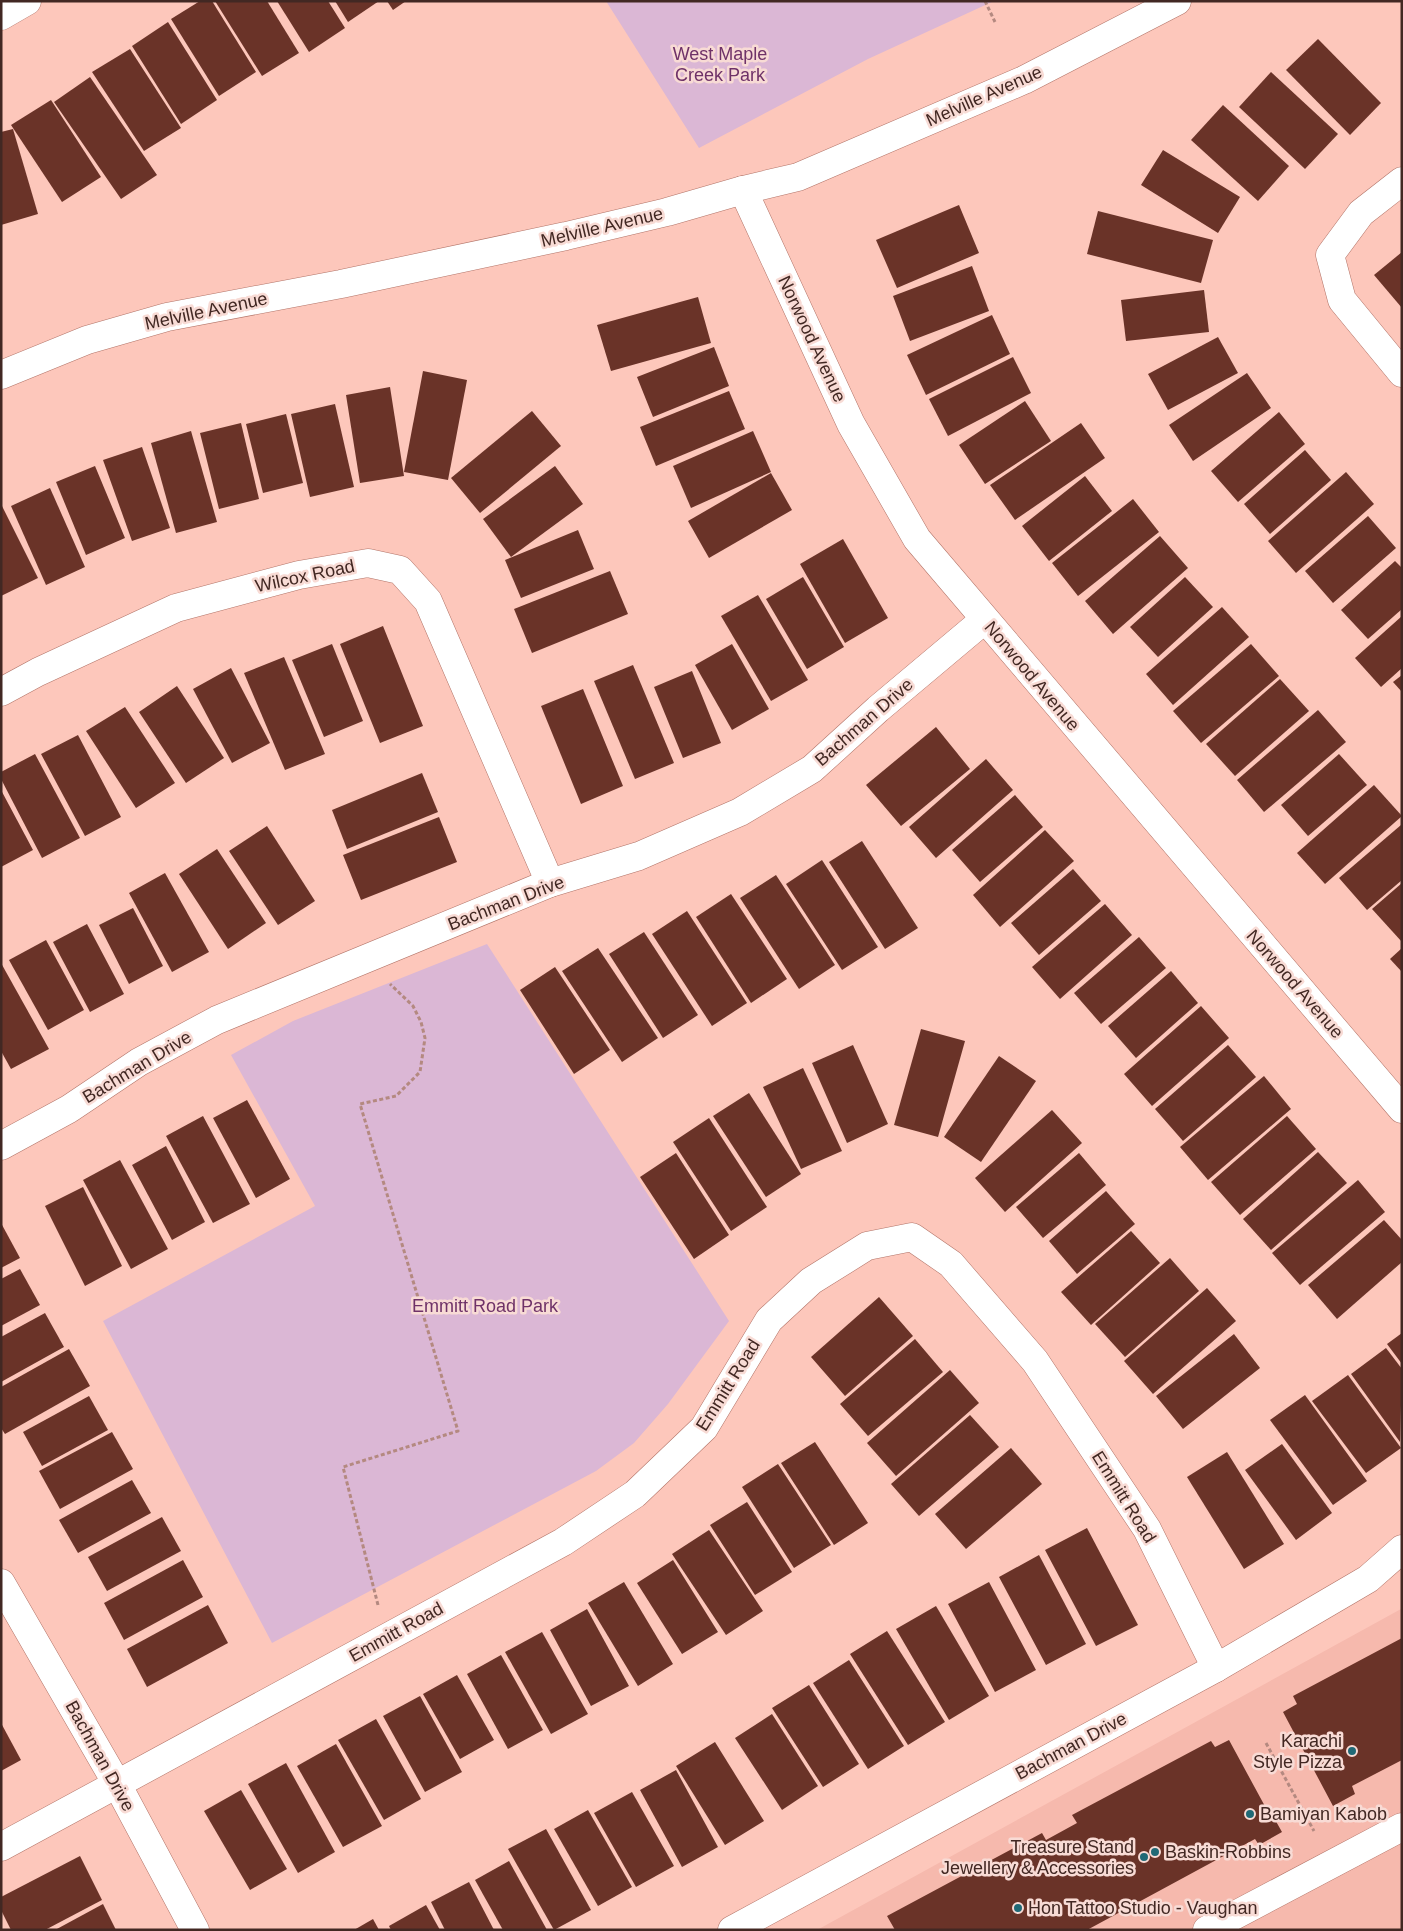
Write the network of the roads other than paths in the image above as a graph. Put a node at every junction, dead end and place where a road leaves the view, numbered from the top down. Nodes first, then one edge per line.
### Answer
1 (27, 1) edge
2 (1177, 1) edge
3 (1, 16) edge
4 (1402, 181) edge
5 (744, 190) junction
6 (1402, 373) edge
7 (1, 375) edge
8 (984, 620) junction
9 (1, 692) edge
10 (550, 883) junction
11 (1402, 1109) edge
12 (1, 1146) edge
13 (1402, 1549) edge
14 (1, 1583) edge
15 (1216, 1668) junction
16 (117, 1784) junction
17 (1402, 1827) edge
18 (1, 1847) edge
19 (195, 1930) edge
20 (732, 1930) edge
21 (1207, 1930) edge

1 - 3 street
2 - 5 street, Melville Avenue
4 - 6 street
5 - 7 street, Melville Avenue
5 - 8 street, Norwood Avenue
8 - 10 street, Bachman Drive
8 - 11 street, Norwood Avenue
9 - 10 street, Wilcox Road
10 - 12 street, Bachman Drive
13 - 15 street, Bachman Drive
14 - 16 street, Bachman Drive
15 - 16 street, Emmitt Road
15 - 20 street, Bachman Drive
16 - 18 street, Emmitt Road
16 - 19 street, Bachman Drive
17 - 21 street

